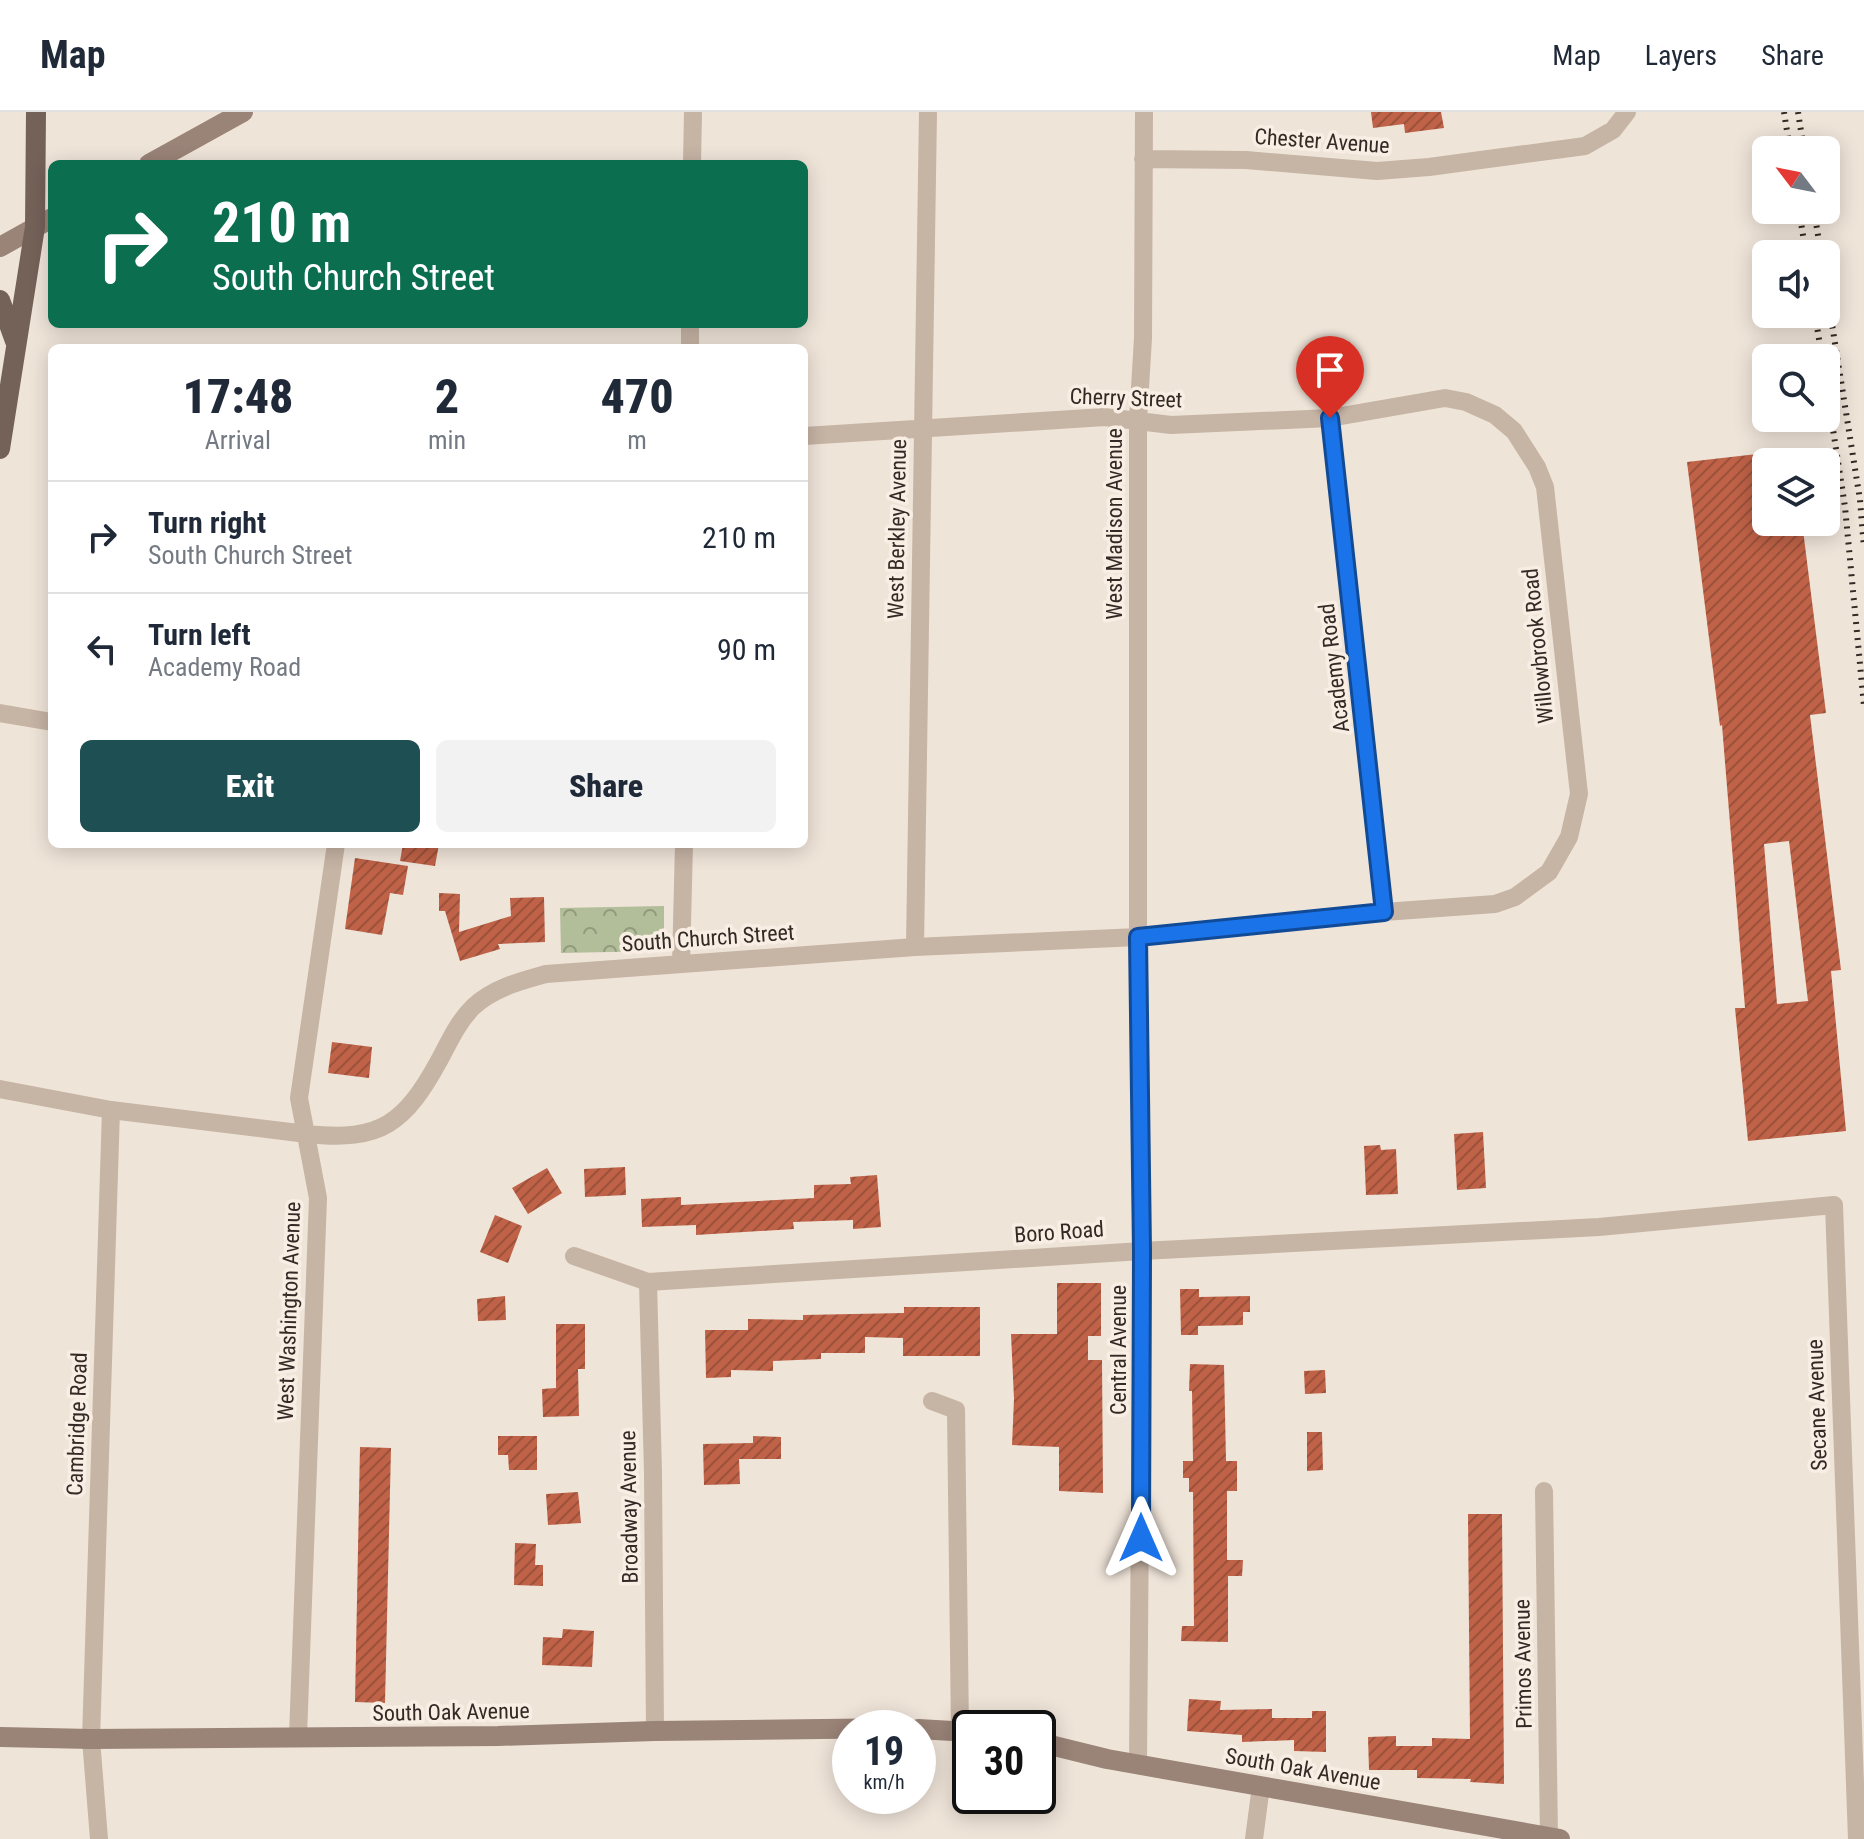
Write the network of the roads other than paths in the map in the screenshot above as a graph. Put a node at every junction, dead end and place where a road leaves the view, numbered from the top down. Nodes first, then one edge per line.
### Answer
1 (36, 112) edge
2 (243, 112) edge
3 (693, 112) edge
4 (928, 112) edge
5 (1144, 112) edge
6 (1627, 112) edge
7 (1143, 159) junction
8 (156, 160) edge
9 (692, 160) edge
10 (44, 222) edge
11 (0, 247) edge
12 (0, 300) edge
13 (17, 346) junction
14 (1445, 398) joint
15 (1330, 418) junction
16 (1138, 421) junction
17 (923, 429) junction
18 (808, 436) edge
19 (0, 449) edge
20 (0, 713) edge
21 (48, 721) edge
22 (335, 848) edge
23 (684, 848) edge
24 (1495, 904) joint
25 (1384, 912) junction
26 (1138, 937) junction
27 (915, 947) junction
28 (681, 964) junction
29 (0, 1089) edge
30 (111, 1110) junction
31 (307, 1134) junction
32 (1599, 1227) joint
33 (1142, 1251) junction
34 (574, 1256) dead end
35 (648, 1282) junction
36 (932, 1401) dead end
37 (1544, 1491) dead end
38 (964, 1710) edge
39 (832, 1729) edge
40 (655, 1731) junction
41 (298, 1736) junction
42 (0, 1737) edge
43 (91, 1739) junction
44 (1056, 1746) edge
45 (1138, 1764) junction
46 (1261, 1786) junction
47 (1554, 1838) edge
48 (99, 1839) edge
49 (1254, 1839) edge
50 (1857, 1839) edge

1 - 10 main road
2 - 8 main road
3 - 9 street
4 - 17 street, West Berkley Avenue
5 - 7 street, West Madison Avenue
6 - 7 street, Chester Avenue
7 - 16 street, West Madison Avenue
10 - 11 main road
10 - 13 main road
12 - 13 main road
13 - 19 main road
14 - 15 street, Cherry Street
14 - 24 street, Willowbrook Road
15 - 16 street, Cherry Street
15 - 25 street, Academy Road
16 - 17 street, Cherry Street
16 - 26 street, West Madison Avenue
17 - 18 street, Cherry Street
17 - 27 street, West Berkley Avenue
20 - 21 street
22 - 31 street, West Washington Avenue
23 - 28 street
24 - 25 street, South Church Street
25 - 26 street, South Church Street
26 - 27 street, South Church Street
26 - 33 street, Central Avenue
27 - 28 street, South Church Street
28 - 31 street, South Church Street
29 - 30 street, South Church Street
30 - 31 street, South Church Street
30 - 43 street, Cambridge Road
31 - 41 street, West Washington Avenue
32 - 33 street, Boro Road
32 - 50 street, Secane Avenue
33 - 35 street, Boro Road
33 - 45 street, Central Avenue
34 - 35 street, Boro Road
35 - 40 street, Broadway Avenue
36 - 38 street
37 - 47 street, Primos Avenue
39 - 40 main road, South Oak Avenue
40 - 41 main road, South Oak Avenue
41 - 43 main road, South Oak Avenue
42 - 43 main road, South Oak Avenue
43 - 48 street, Cambridge Road
44 - 45 main road, South Oak Avenue
45 - 46 main road, South Oak Avenue
46 - 47 main road, South Oak Avenue
46 - 49 street

